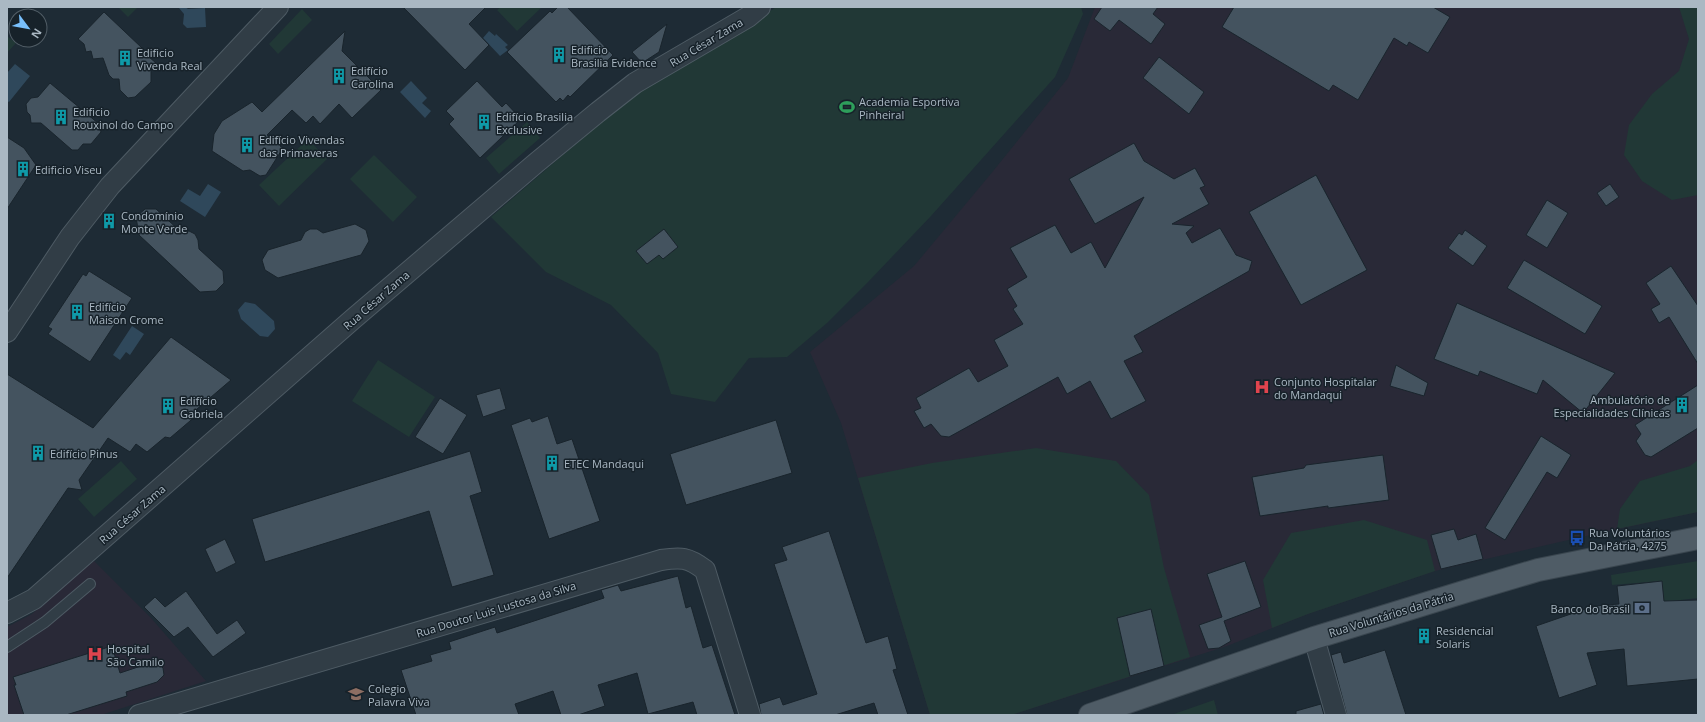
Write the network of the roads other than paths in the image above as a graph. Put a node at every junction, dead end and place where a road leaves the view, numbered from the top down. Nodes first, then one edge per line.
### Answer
1 (278, 7) edge
2 (760, 7) edge
3 (7, 332) edge
4 (1698, 538) edge
5 (90, 584) dead end
6 (7, 613) edge
7 (1314, 638) junction
8 (7, 647) edge
9 (140, 715) edge
10 (750, 715) edge
11 (1090, 715) edge
12 (1336, 715) edge

1 - 3 street
2 - 6 street, Rua César Zama
4 - 7 main road, Rua Voluntários da Pátria
5 - 8 lane
7 - 11 main road, Rua Voluntários da Pátria
7 - 12 street
9 - 10 street, Rua Doutor Luis Lustosa da Silva

